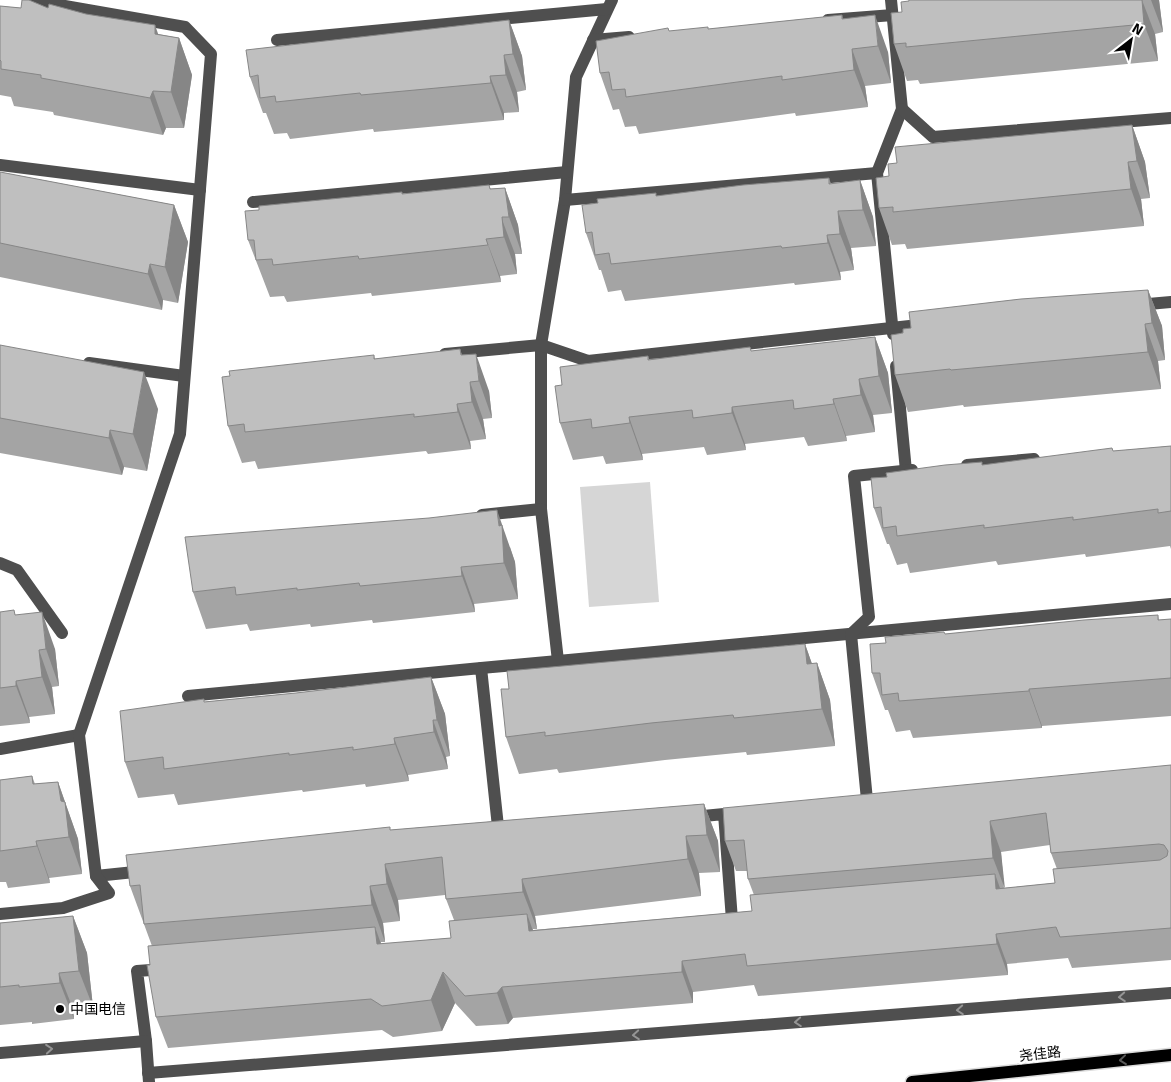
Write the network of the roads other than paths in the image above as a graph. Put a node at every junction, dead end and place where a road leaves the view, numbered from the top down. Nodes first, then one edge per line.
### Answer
1 (31, 0) edge
2 (891, 0) edge
3 (609, 4) edge
4 (893, 15) junction
5 (815, 21) edge
6 (641, 36) edge
7 (277, 40) dead end
8 (593, 40) junction
9 (902, 109) junction
10 (1171, 118) edge
11 (0, 165) edge
12 (567, 172) junction
13 (877, 173) junction
14 (200, 190) junction
15 (565, 200) junction
16 (253, 202) dead end
17 (1171, 302) edge
18 (1121, 307) edge
19 (942, 323) edge
20 (892, 328) junction
21 (541, 345) junction
22 (434, 355) edge
23 (78, 361) edge
24 (184, 376) junction
25 (1044, 458) edge
26 (955, 466) edge
27 (926, 469) edge
28 (906, 470) junction
29 (541, 509) junction
30 (472, 516) edge
31 (0, 563) edge
32 (1171, 604) edge
33 (62, 633) dead end
34 (851, 634) junction
35 (558, 661) junction
36 (481, 668) junction
37 (188, 696) dead end
38 (79, 735) junction
39 (0, 750) edge
40 (867, 800) edge
41 (685, 818) edge
42 (499, 836) edge
43 (155, 870) edge
44 (96, 876) junction
45 (0, 914) edge
46 (732, 920) edge
47 (177, 968) edge
48 (1171, 993) edge
49 (146, 1041) junction
50 (0, 1054) edge
51 (1171, 1055) edge
52 (149, 1078) edge
53 (912, 1082) edge

1 - 14 lane
2 - 4 lane
3 - 7 lane
3 - 8 lane
4 - 5 lane
4 - 9 lane
6 - 8 lane
8 - 12 lane
9 - 10 lane
9 - 13 lane
11 - 14 lane
12 - 15 lane
12 - 16 lane
13 - 15 lane
13 - 20 lane
14 - 24 lane
15 - 21 lane
17 - 18 lane
19 - 20 lane
20 - 21 lane
20 - 28 lane
21 - 22 lane
21 - 29 lane
23 - 24 lane
24 - 38 lane
25 - 26 lane
27 - 28 lane
28 - 34 lane
29 - 30 lane
29 - 35 lane
31 - 33 lane
32 - 34 lane
34 - 35 lane
34 - 40 lane
35 - 36 lane
36 - 37 lane
36 - 42 lane
38 - 39 lane
38 - 44 lane
41 - 46 lane
43 - 44 lane
44 - 45 lane
47 - 49 lane
48 -> 52 lane
50 -> 49 lane
49 - 52 lane
51 -> 53 main road, 尧佳路

